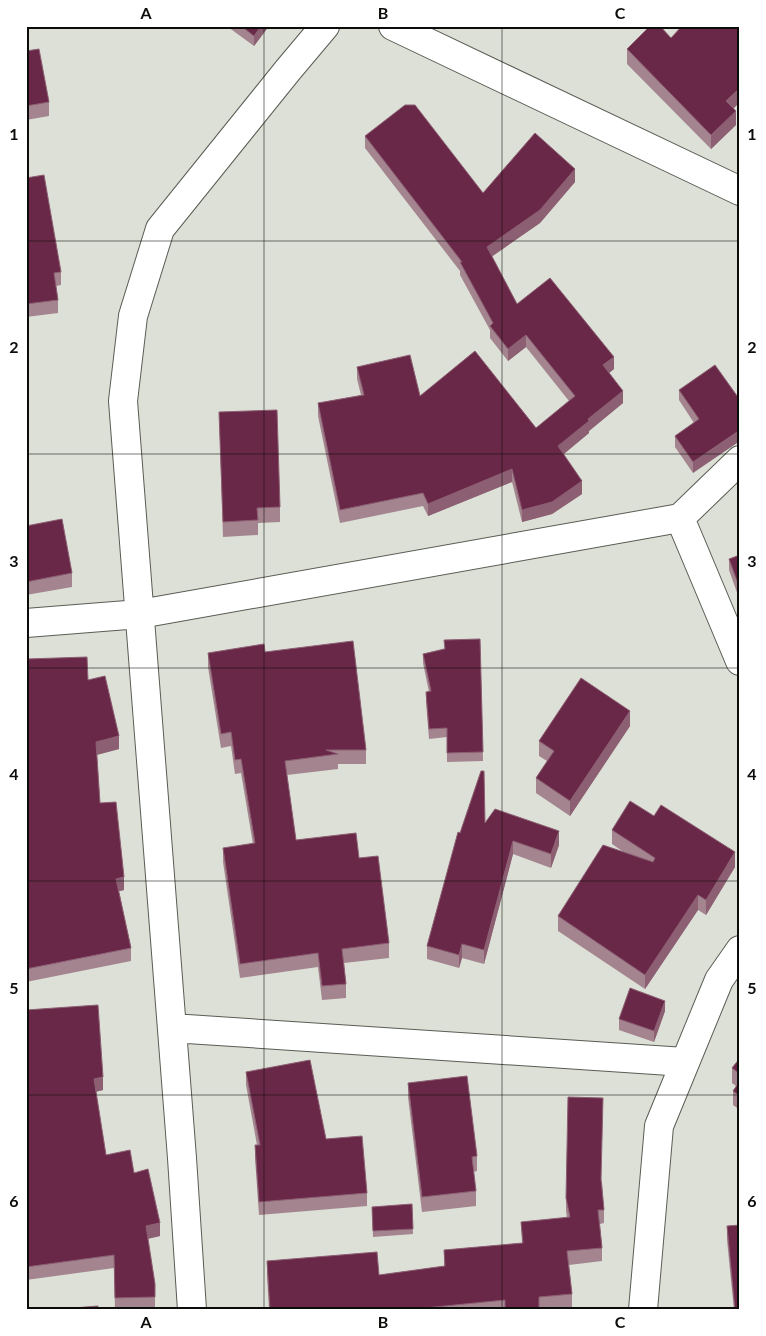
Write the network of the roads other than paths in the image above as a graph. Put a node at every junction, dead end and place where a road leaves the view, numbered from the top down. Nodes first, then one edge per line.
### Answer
1 (325, 26) edge
2 (393, 26) edge
3 (740, 191) edge
4 (740, 460) edge
5 (680, 518) junction
6 (140, 614) junction
7 (26, 623) edge
8 (740, 661) edge
9 (740, 950) edge
10 (172, 1028) junction
11 (684, 1062) junction
12 (192, 1310) edge
13 (643, 1310) edge

1 - 6 street
2 - 3 street
4 - 5 street
5 - 6 street
5 - 8 street
6 - 7 street
6 - 10 street
9 - 11 street
10 - 11 street
10 - 12 street
11 - 13 street

